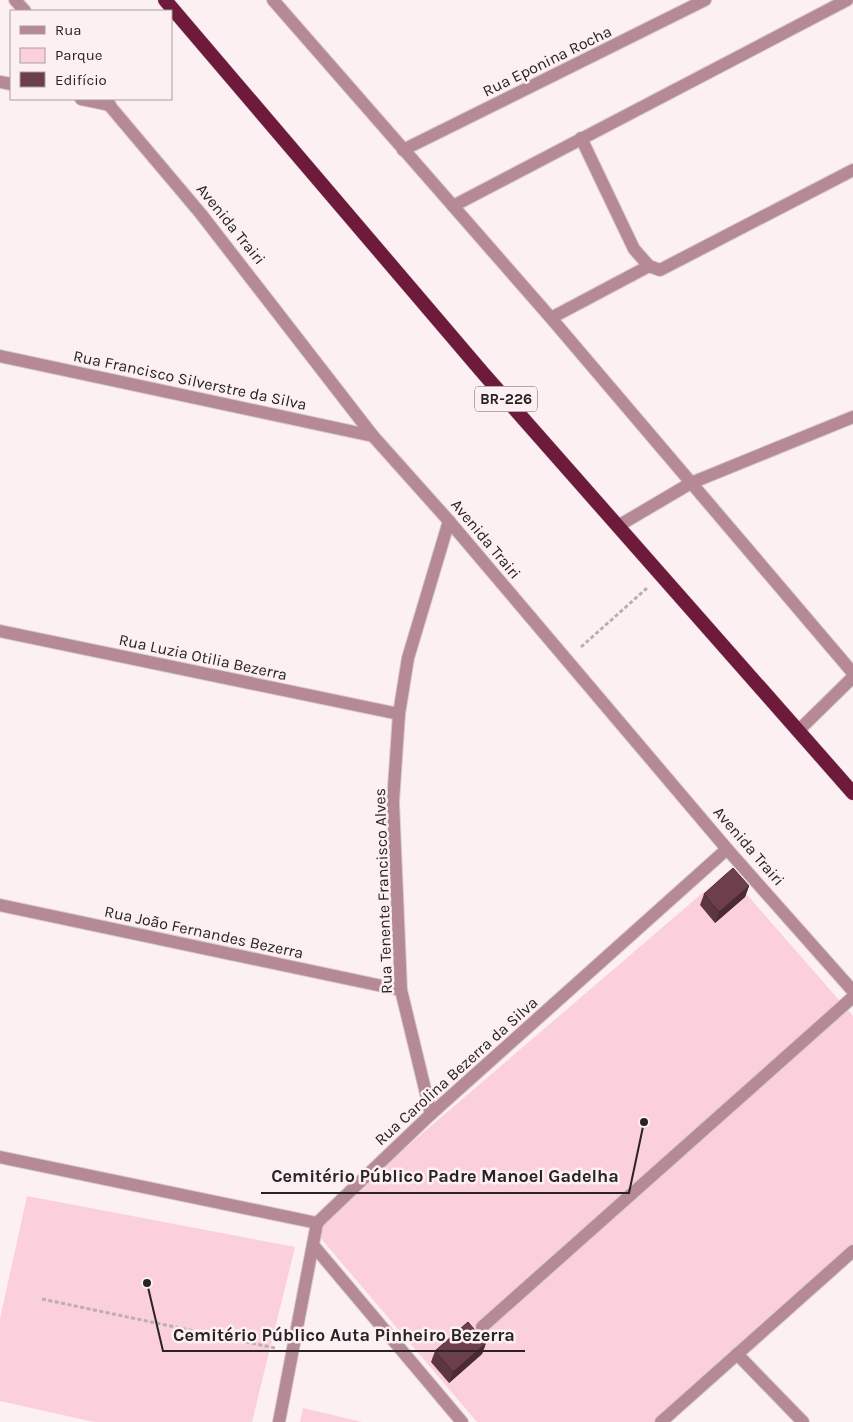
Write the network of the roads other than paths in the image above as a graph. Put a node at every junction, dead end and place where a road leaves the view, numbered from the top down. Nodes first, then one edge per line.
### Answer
1 (15, 0) edge
2 (165, 0) edge
3 (273, 0) edge
4 (705, 0) edge
5 (847, 0) edge
6 (24, 10) edge
7 (90, 100) edge
8 (107, 102) edge
9 (581, 138) junction
10 (403, 150) junction
11 (853, 170) edge
12 (453, 206) junction
13 (649, 266) junction
14 (551, 318) junction
15 (0, 356) edge
16 (853, 417) edge
17 (373, 436) junction
18 (691, 483) junction
19 (448, 521) junction
20 (618, 526) junction
21 (0, 631) edge
22 (853, 675) edge
23 (400, 714) junction
24 (798, 731) junction
25 (853, 793) edge
26 (727, 849) junction
27 (0, 906) edge
28 (401, 990) junction
29 (853, 991) edge
30 (853, 997) edge
31 (431, 1114) junction
32 (0, 1156) edge
33 (318, 1223) junction
34 (313, 1245) junction
35 (853, 1252) edge
36 (482, 1327) dead end
37 (736, 1354) junction
38 (279, 1422) edge
39 (462, 1422) edge
40 (661, 1422) edge
41 (803, 1422) edge

1 - 6 street
2 - 20 highway, BR-226
3 - 10 street
4 - 10 street, Rua Eponina Rocha
5 - 9 street
7 - 8 street
8 - 17 street, Avenida Trairi
9 - 12 street
9 - 13 street
10 - 12 street
11 - 13 street
12 - 14 street
13 - 14 street
14 - 18 street
15 - 17 street, Rua Francisco Silverstre da Silva
16 - 18 street
17 - 19 street, Avenida Trairi
18 - 20 street
18 - 22 street
19 - 23 street, Rua Tenente Francisco Alves
19 - 26 street, Avenida Trairi
20 - 24 highway, BR-226
21 - 23 street, Rua Luzia Otilia Bezerra
22 - 24 street
23 - 28 street, Rua Tenente Francisco Alves
24 - 25 highway, BR-226
26 - 29 street, Avenida Trairi
26 - 31 street, Rua Carolina Bezerra da Silva
27 - 28 street, Rua João Fernandes Bezerra
28 - 31 street, Rua Tenente Francisco Alves
30 - 36 street
31 - 33 street, Rua Carolina Bezerra da Silva
32 - 33 street
33 - 34 street
34 - 38 street
34 - 39 street
35 - 37 street
37 - 40 street
37 - 41 street

